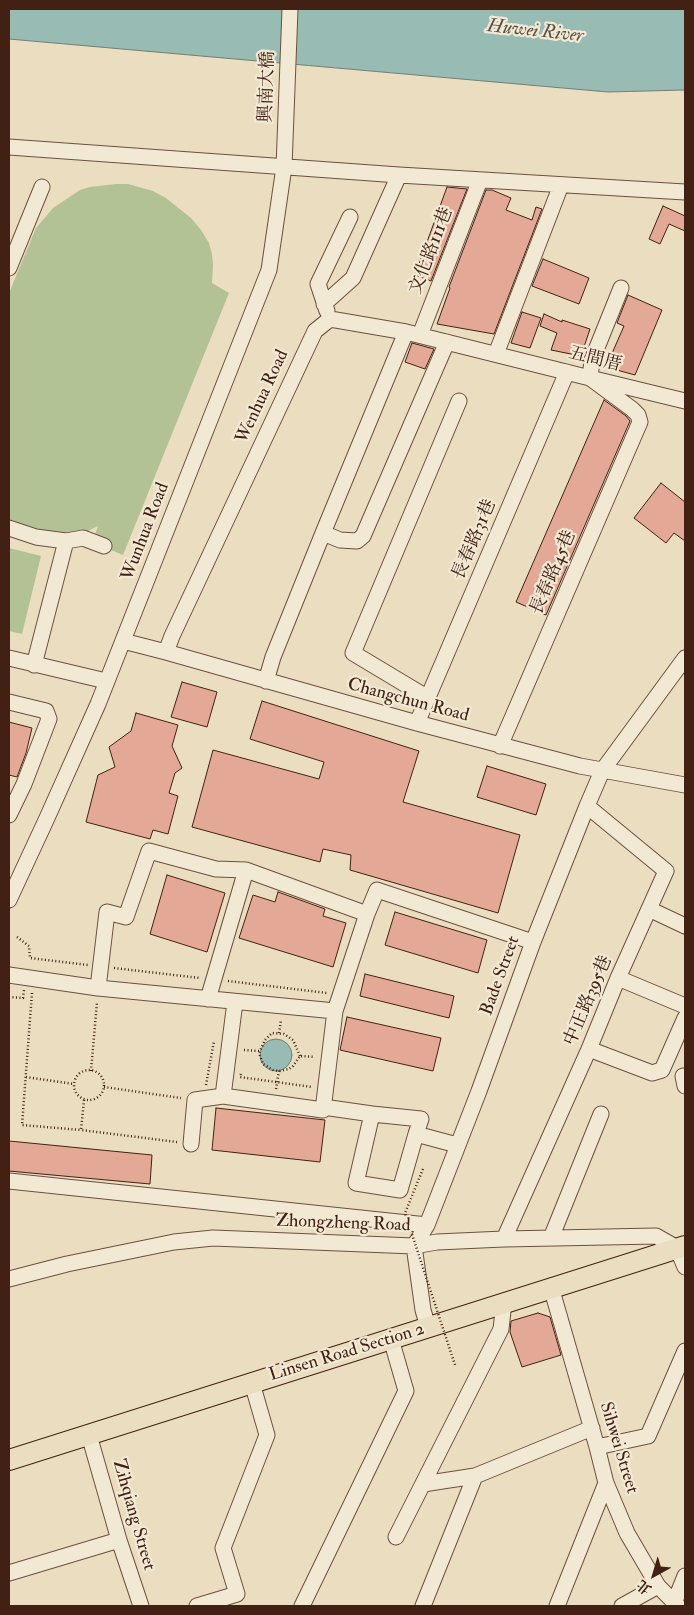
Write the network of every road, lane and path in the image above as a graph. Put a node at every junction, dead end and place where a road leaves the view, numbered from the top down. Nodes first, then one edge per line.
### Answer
1 (290, 9) edge
2 (9, 148) edge
3 (284, 167) junction
4 (399, 175) junction
5 (480, 180) junction
6 (561, 185) junction
7 (42, 187) dead end
8 (685, 192) edge
9 (350, 217) dead end
10 (9, 268) edge
11 (621, 288) dead end
12 (324, 304) junction
13 (330, 319) junction
14 (413, 334) junction
15 (447, 342) junction
16 (496, 354) junction
17 (567, 372) junction
18 (590, 378) junction
19 (685, 400) edge
20 (459, 401) dead end
21 (9, 528) edge
22 (323, 533) junction
23 (66, 541) junction
24 (104, 546) dead end
25 (123, 641) junction
26 (166, 652) junction
27 (9, 658) edge
28 (685, 658) edge
29 (34, 665) junction
30 (106, 681) junction
31 (266, 681) junction
32 (428, 698) junction
33 (9, 702) edge
34 (417, 723) junction
35 (500, 746) junction
36 (602, 771) junction
37 (685, 785) edge
38 (586, 806) junction
39 (9, 815) edge
40 (246, 870) junction
41 (9, 900) edge
42 (649, 909) junction
43 (368, 914) junction
44 (685, 926) edge
45 (17, 937) dead end
46 (533, 942) junction
47 (101, 966) junction
48 (9, 975) edge
49 (618, 978) junction
50 (214, 979) junction
51 (24, 988) dead end
52 (98, 988) junction
53 (32, 989) dead end
54 (341, 994) junction
55 (9, 997) edge
56 (208, 999) junction
57 (235, 1002) junction
58 (685, 1006) edge
59 (335, 1011) junction
60 (685, 1018) edge
61 (214, 1042) dead end
62 (589, 1049) junction
63 (300, 1056) junction
64 (329, 1059) junction
65 (91, 1070) junction
66 (279, 1071) junction
67 (240, 1076) dead end
68 (25, 1077) junction
69 (277, 1082) junction
70 (74, 1084) junction
71 (104, 1086) junction
72 (315, 1087) dead end
73 (223, 1096) junction
74 (200, 1099) junction
75 (84, 1100) junction
76 (274, 1103) junction
77 (323, 1107) junction
78 (372, 1114) junction
79 (601, 1114) dead end
80 (80, 1130) junction
81 (416, 1134) junction
82 (191, 1144) joint
83 (457, 1145) junction
84 (422, 1169) dead end
85 (9, 1181) edge
86 (427, 1225) junction
87 (550, 1238) junction
88 (504, 1239) junction
89 (414, 1246) junction
90 (683, 1254) edge
91 (9, 1278) edge
92 (551, 1287) junction
93 (504, 1302) junction
94 (428, 1327) junction
95 (391, 1339) junction
96 (685, 1351) edge
97 (455, 1365) dead end
98 (252, 1383) junction
99 (592, 1428) junction
100 (89, 1435) junction
101 (597, 1448) junction
102 (9, 1460) edge
103 (475, 1476) junction
104 (606, 1483) junction
105 (422, 1484) junction
106 (396, 1536) dead end
107 (120, 1540) junction
108 (9, 1572) edge
109 (685, 1576) edge
110 (658, 1586) junction
111 (675, 1605) edge
112 (141, 1606) edge
113 (197, 1606) edge
114 (302, 1606) edge
115 (423, 1606) edge
116 (557, 1606) edge
117 (622, 1606) edge

1 - 3 street, 興南大橋
2 - 3 street
3 - 4 street
3 - 25 street, Wunhua Road
4 - 5 street
4 - 12 street
5 - 6 street
5 - 14 street, 文化路111巷
6 - 8 street
6 - 16 street
7 - 10 street
9 - 12 street
11 - 18 street
12 - 13 street
13 - 14 street
13 - 26 street, Wenhua Road
14 - 15 street
14 - 22 street, 文化路111巷
15 - 16 street
15 - 22 street
16 - 17 street, 五間厝
17 - 18 street, 五間厝
17 - 32 street, 長春路31巷
18 - 19 street, 五間厝
18 - 35 street, 長春路45巷
20 - 32 street
21 - 23 street
22 - 31 street, 文化路111巷
23 - 24 street
23 - 29 street
25 - 26 street, Changchun Road
25 - 30 street, Wunhua Road
26 - 31 street, Changchun Road
27 - 29 street
28 - 36 street, Bade Street
29 - 30 street
30 - 41 street, Wunhua Road
31 - 34 street, Changchun Road
32 - 34 street, 長春路31巷
33 - 39 street
34 - 35 street, Changchun Road
35 - 36 street, Changchun Road
36 - 37 street, Changchun Road
36 - 38 street, Bade Street
38 - 42 street, 中正路395巷
38 - 46 street, Bade Street
40 - 43 street
40 - 47 street
40 - 50 street
42 - 44 street
42 - 49 street, 中正路395巷
43 - 46 street
43 - 54 street
45 - 47 path
46 - 83 street, Bade Street
47 - 50 path
47 - 52 street
48 - 52 street
49 - 58 street
49 - 62 street, 中正路395巷
50 - 54 path
50 - 56 street
51 - 55 path
52 - 56 street
52 - 65 path
53 - 68 path
54 - 59 street
56 - 57 street
57 - 59 street
57 - 73 street
59 - 64 street
60 - 62 street
61 - 74 path
62 - 88 street, 中正路395巷
63 - 64 path
63 - 66 path
63 - 66 path
64 - 77 street
65 - 70 path
65 - 71 path
66 - 69 path
67 - 69 path
68 - 70 path
68 - 80 path
69 - 72 path
69 - 76 path
70 - 75 path
71 - 74 path
71 - 75 path
73 - 74 street
73 - 76 street
74 - 82 street
75 - 80 path
76 - 77 street
77 - 78 street
78 - 81 street
78 - 81 street
79 - 87 street
80 - 82 path
81 - 83 street
83 - 86 street, Bade Street
84 - 97 path, bridge
85 - 86 street
86 - 89 street, Bade Street
87 - 88 street, Zhongzheng Road
87 - 90 street, Zhongzheng Road
88 - 89 street, Zhongzheng Road
89 - 91 street, Zhongzheng Road
89 - 94 street
90 - 92 main road, Linsen Road Section 2
92 - 93 main road, Linsen Road Section 2
92 - 99 street, Sihwei Street
93 - 94 main road, Linsen Road Section 2
93 - 105 street
94 - 95 main road, Linsen Road Section 2
95 - 98 main road, Linsen Road Section 2
95 - 114 street
96 - 101 street
98 - 100 main road, Linsen Road Section 2
98 - 113 street
99 - 101 street, Sihwei Street
99 - 103 street
100 - 102 main road, Linsen Road Section 2
100 - 107 street, Zihqiang Street
101 - 104 street, Sihwei Street
103 - 105 street
103 - 115 street
104 - 110 street, Sihwei Street
104 - 116 street
105 - 106 street
107 - 108 street
107 - 112 street, Zihqiang Street
109 - 111 street
110 - 111 street, Sihwei Street
110 - 117 street

